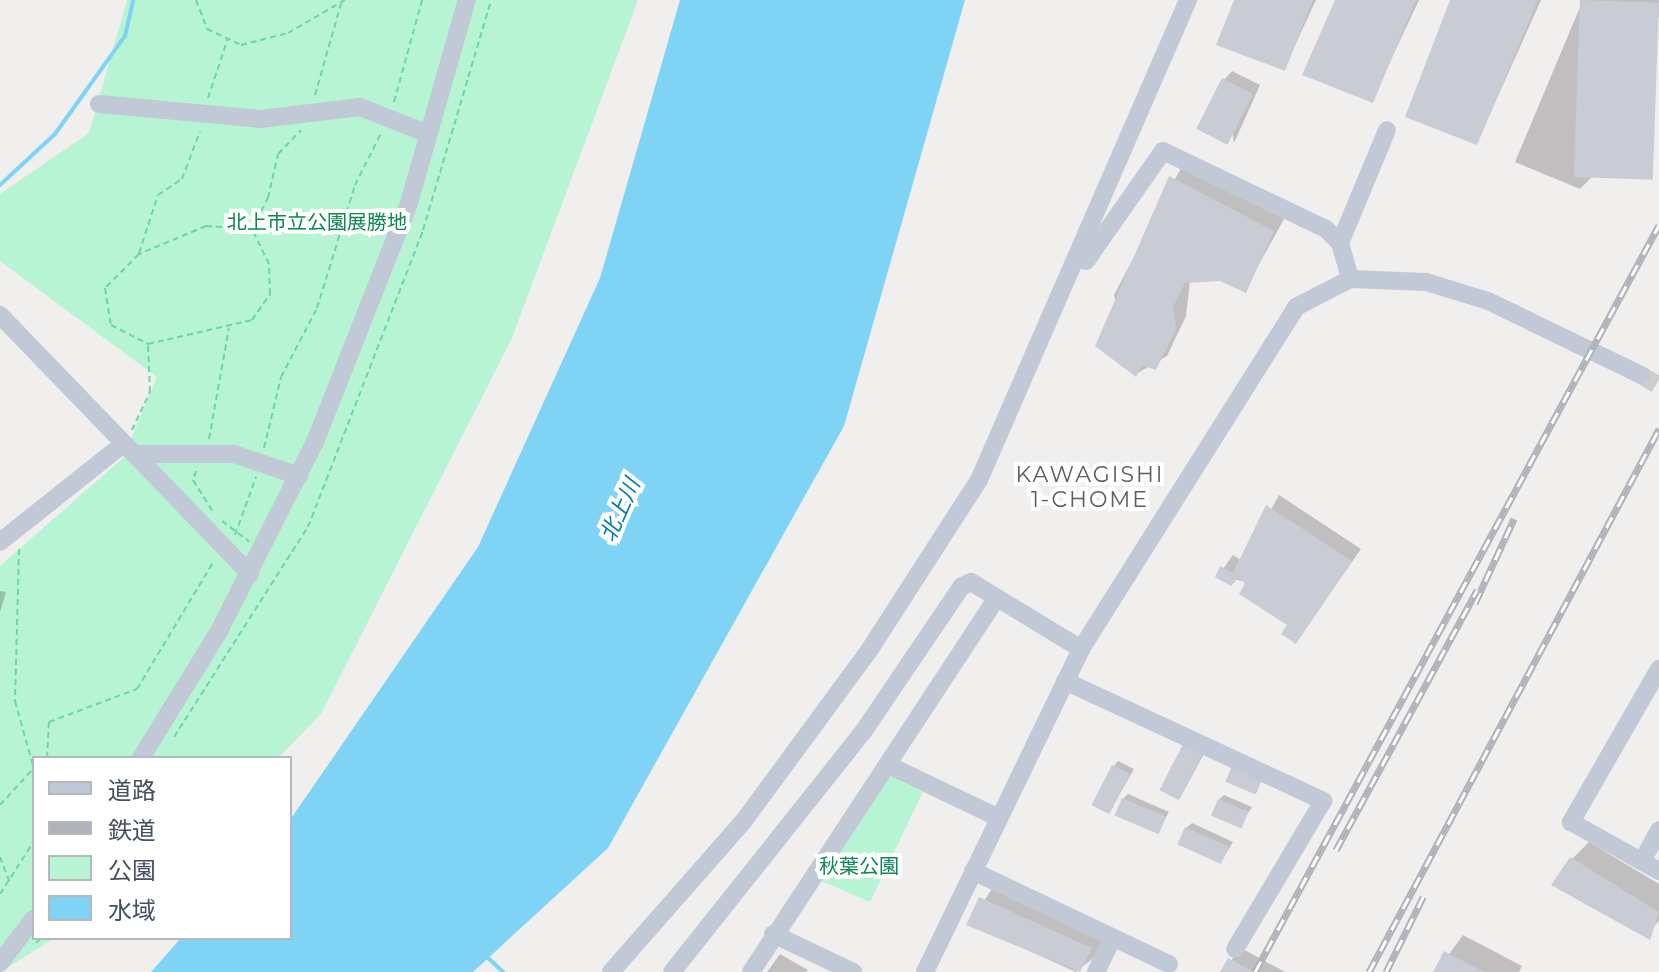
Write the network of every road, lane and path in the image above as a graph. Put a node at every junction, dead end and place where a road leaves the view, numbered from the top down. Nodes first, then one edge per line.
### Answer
1 (196, 0) edge
2 (345, 0) edge
3 (422, 0) edge
4 (467, 0) edge
5 (1188, 0) edge
6 (341, 4) junction
7 (228, 38) junction
8 (99, 104) dead end
9 (203, 109) dead end
10 (312, 110) dead end
11 (389, 118) junction
12 (201, 120) dead end
13 (309, 121) dead end
14 (1387, 130) dead end
15 (421, 131) dead end
16 (252, 229) junction
17 (1340, 243) junction
18 (139, 254) junction
19 (1350, 279) junction
20 (1070, 282) junction
21 (0, 315) edge
22 (148, 344) junction
23 (1641, 375) tunnel mouth
24 (128, 449) junction
25 (260, 463) junction
26 (299, 476) junction
27 (22, 523) junction
28 (0, 542) edge
29 (223, 546) junction
30 (250, 574) junction
31 (996, 599) junction
32 (1081, 649) junction
33 (1659, 669) edge
34 (1065, 681) junction
35 (47, 756) edge
36 (142, 756) edge
37 (32, 761) edge
38 (888, 765) junction
39 (32, 770) edge
40 (0, 805) edge
41 (997, 817) junction
42 (1659, 830) edge
43 (32, 845) edge
44 (0, 857) edge
45 (1642, 861) junction
46 (973, 871) junction
47 (1659, 871) edge
48 (10, 884) junction
49 (0, 894) edge
50 (32, 921) edge
51 (773, 934) junction
52 (1112, 939) junction
53 (1235, 949) dead end
54 (0, 963) edge
55 (1169, 964) dead end
56 (611, 972) edge
57 (672, 972) edge
58 (751, 972) edge
59 (853, 972) edge
60 (925, 972) edge
61 (1096, 972) edge

1 - 7 path
2 - 6 path
3 - 11 path
4 - 26 street
5 - 20 street
6 - 7 path
6 - 10 path
7 - 9 path
8 - 11 street
11 - 15 street
11 - 25 path
12 - 18 path
13 - 16 path
14 - 17 street
16 - 18 path
16 - 22 path
17 - 19 street
17 - 20 street
18 - 22 path
19 - 23 street
19 - 32 street
20 - 56 street
21 - 24 street
22 - 24 path
24 - 25 street
24 - 27 street
24 - 29 street
25 - 26 street
25 - 29 path
26 - 30 street
27 - 28 street
27 - 37 path
29 - 30 street
29 - 35 path
30 - 36 street
31 - 32 street
31 - 38 street
31 - 57 street
32 - 34 street
33 - 45 street
34 - 41 street
34 - 53 street
38 - 41 street
38 - 51 street
39 - 40 path
41 - 46 street
42 - 45 street
43 - 48 path
44 - 48 path
45 - 47 street
46 - 52 street
46 - 60 street
48 - 49 path
50 - 54 street
51 - 58 street
51 - 59 street
52 - 55 street
52 - 61 street

